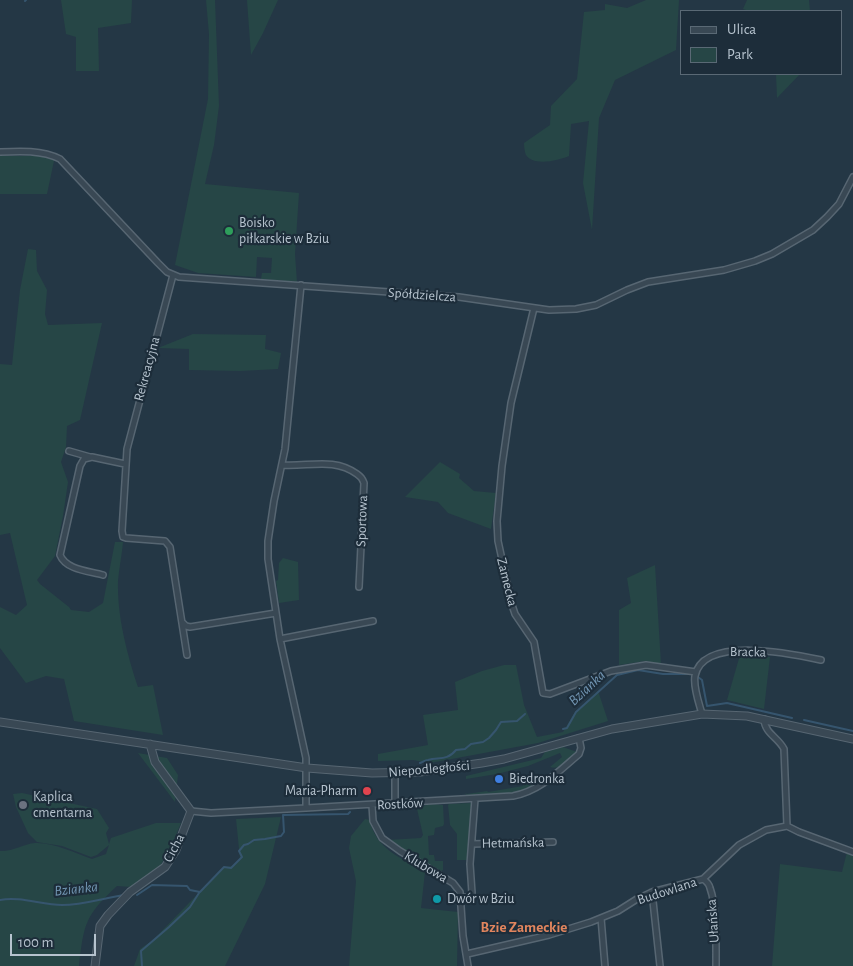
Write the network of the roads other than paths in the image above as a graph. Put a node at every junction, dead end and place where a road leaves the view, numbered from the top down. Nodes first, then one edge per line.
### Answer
1 (0, 152) edge
2 (853, 177) edge
3 (173, 276) junction
4 (301, 285) junction
5 (534, 308) junction
6 (69, 451) dead end
7 (92, 458) junction
8 (125, 464) junction
9 (282, 465) junction
10 (103, 574) dead end
11 (360, 587) dead end
12 (276, 613) junction
13 (373, 621) dead end
14 (182, 622) junction
15 (280, 639) junction
16 (188, 655) dead end
17 (821, 660) dead end
18 (696, 672) junction
19 (702, 714) junction
20 (764, 719) junction
21 (0, 722) edge
22 (580, 738) junction
23 (853, 739) edge
24 (150, 744) junction
25 (307, 768) junction
26 (394, 773) junction
27 (475, 799) junction
28 (395, 804) junction
29 (372, 805) junction
30 (306, 808) junction
31 (191, 811) junction
32 (787, 826) junction
33 (553, 842) dead end
34 (472, 844) junction
35 (853, 852) edge
36 (703, 879) junction
37 (652, 892) junction
38 (461, 897) junction
39 (601, 918) junction
40 (467, 954) junction
41 (95, 966) edge
42 (468, 966) edge
43 (605, 966) edge
44 (660, 966) edge
45 (716, 966) edge

1 - 3 street
2 - 5 street, Spółdzielcza
3 - 4 street, Spółdzielcza
3 - 8 street, Rekreacyjna
4 - 5 street, Spółdzielcza
4 - 9 street
5 - 18 street, Zamecka
6 - 7 street
7 - 8 street
7 - 10 street
8 - 14 street, Rekreacyjna
9 - 11 street, Sportowa
9 - 12 street
12 - 14 street
12 - 15 street
13 - 15 street
14 - 16 street, Rekreacyjna
15 - 25 street
17 - 18 street, Bracka
18 - 19 street
19 - 20 street, Niepodległości
19 - 22 street, Niepodległości
20 - 23 street, Niepodległości
20 - 32 street
21 - 24 street, Niepodległości
22 - 26 street, Niepodległości
22 - 27 street, Rostków
24 - 25 street, Niepodległości
24 - 31 street
25 - 26 street, Niepodległości
25 - 30 street
26 - 28 street
27 - 28 street, Rostków
27 - 34 street, Hetmańska
28 - 29 street, Rostków
29 - 30 street, Rostków
29 - 38 street, Klubowa
30 - 31 street, Rostków
31 - 41 street, Cicha
32 - 35 street
32 - 36 street, Budowlana
33 - 34 street, Hetmańska
34 - 38 street, Hetmańska
36 - 37 street, Budowlana
36 - 45 street, Ułańska
37 - 39 street, Budowlana
37 - 44 street
38 - 40 street
39 - 40 street, Budowlana
39 - 43 street
40 - 42 street

